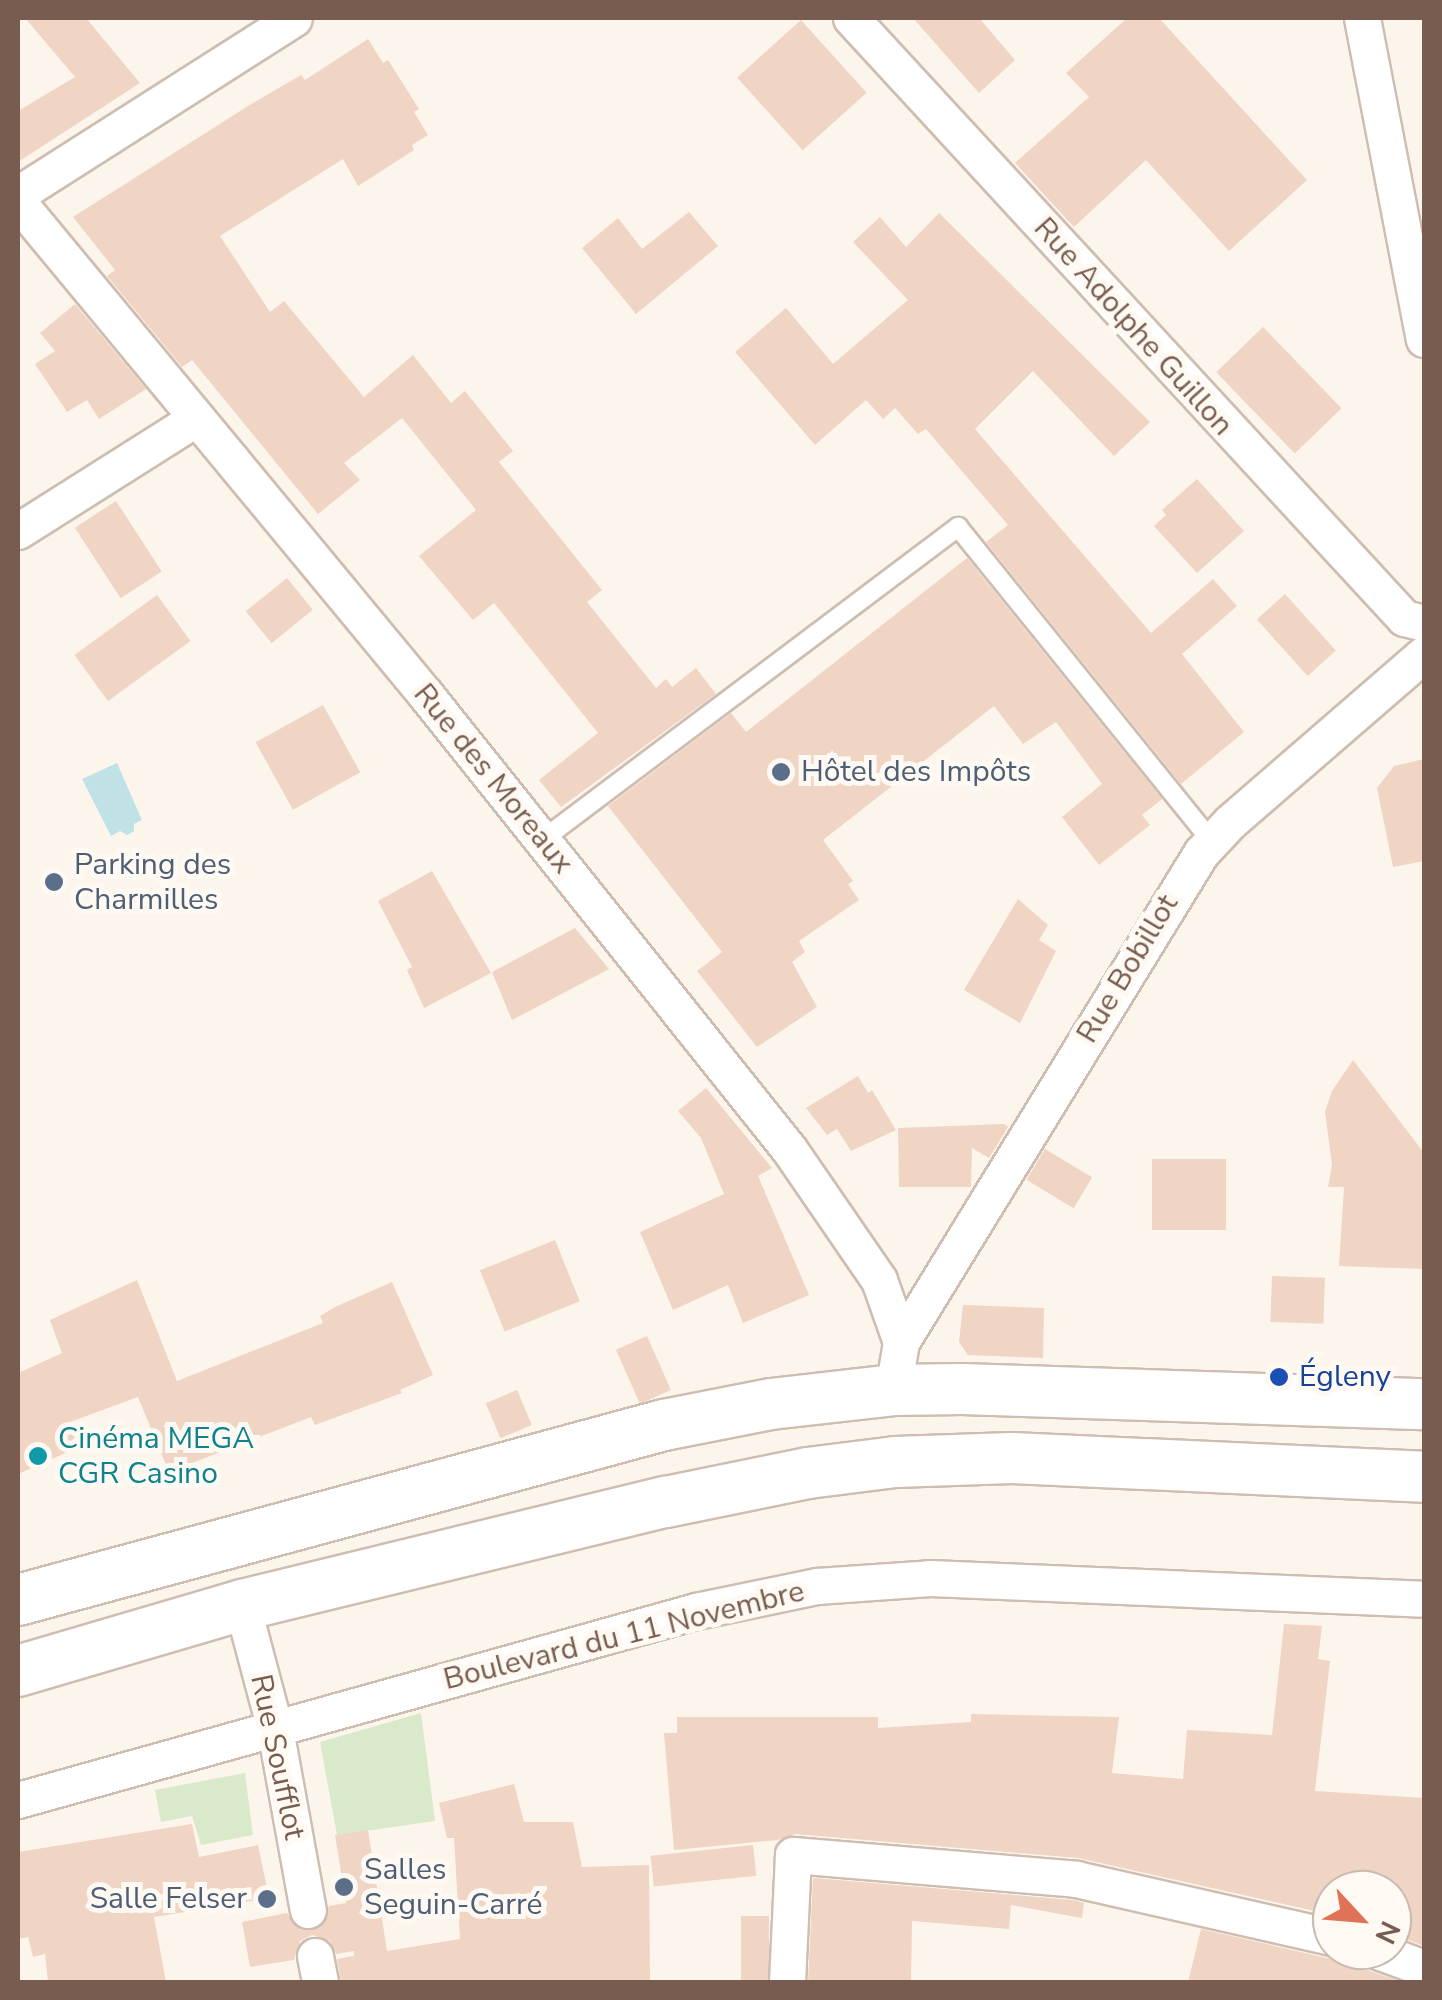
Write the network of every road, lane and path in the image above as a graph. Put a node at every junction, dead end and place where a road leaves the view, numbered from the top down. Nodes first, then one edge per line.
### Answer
1 (294, 18) edge
2 (851, 18) edge
3 (1362, 18) edge
4 (18, 194) edge
5 (18, 202) edge
6 (1424, 338) edge
7 (195, 419) junction
8 (18, 531) edge
9 (1424, 623) edge
10 (1424, 654) edge
11 (542, 840) junction
12 (1211, 842) junction
13 (901, 1342) junction
14 (892, 1390) junction
15 (1424, 1404) edge
16 (1424, 1476) edge
17 (226, 1543) junction
18 (1424, 1599) edge
19 (18, 1600) edge
20 (242, 1606) junction
21 (18, 1670) edge
22 (275, 1728) junction
23 (18, 1800) edge
24 (308, 1910) dead end
25 (1312, 1932) edge
26 (786, 1982) edge

1 - 4 street
2 - 9 street, Rue Adolphe Guillon
3 - 6 street
5 - 7 street, Rue des Moreaux
7 - 8 street
7 - 11 street, Rue des Moreaux
10 - 12 street, Rue Bobillot
11 - 12 lane
11 - 13 street, Rue des Moreaux
12 - 13 street, Rue Bobillot
13 - 14 street
14 - 15 main road
14 - 17 main road
16 - 20 main road
17 - 19 main road
17 - 20 main road
18 - 22 street, Boulevard du 11 Novembre
20 - 21 main road
20 - 22 street, Rue Soufflot
22 - 23 street, Boulevard du 11 Novembre
22 - 24 street, Rue Soufflot
25 - 26 street

